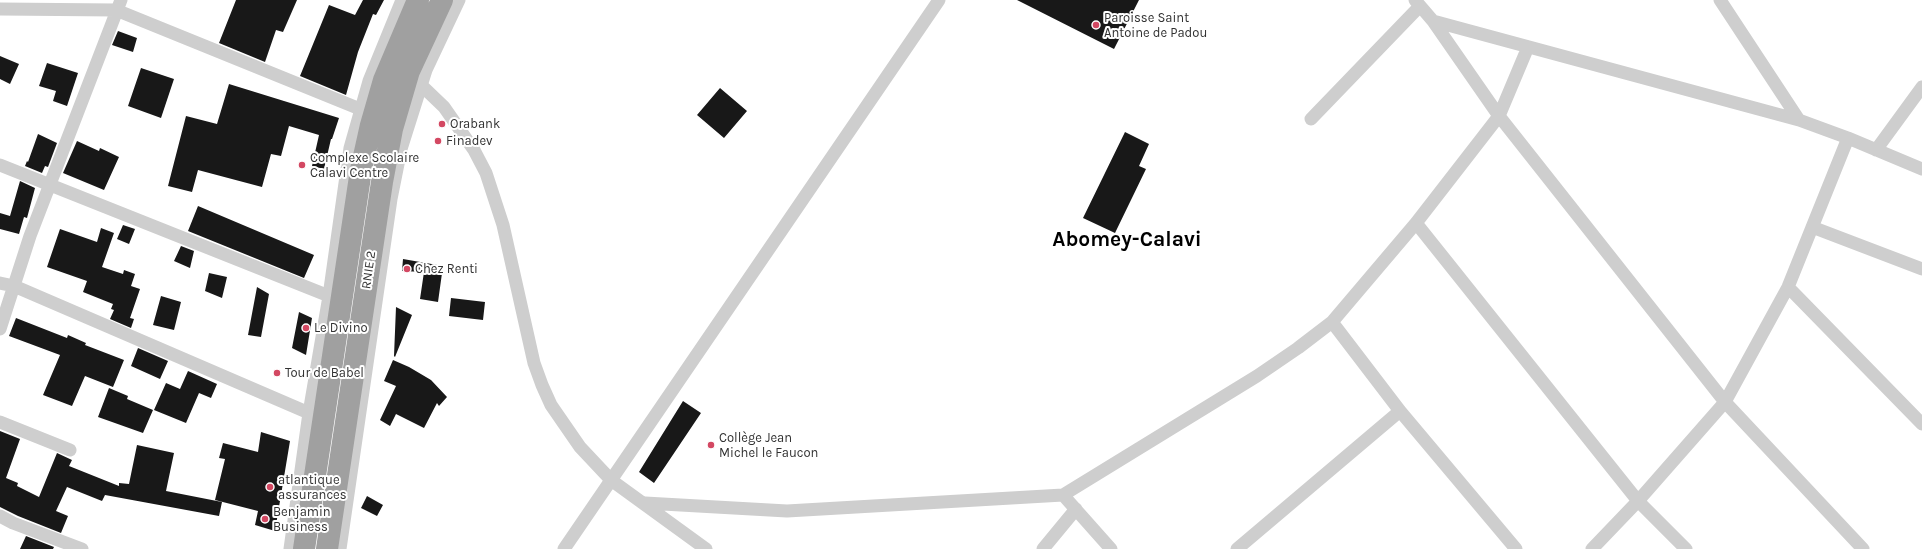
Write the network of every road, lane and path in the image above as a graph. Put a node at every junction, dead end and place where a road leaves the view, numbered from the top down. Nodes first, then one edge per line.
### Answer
1 (402, 0) edge
2 (418, 0) edge
3 (442, 0) edge
4 (459, 0) edge
5 (939, 0) edge
6 (1720, 0) edge
7 (1417, 3) edge
8 (118, 5) edge
9 (0, 9) edge
10 (1433, 21) junction
11 (1528, 47) junction
12 (420, 84) junction
13 (1922, 87) edge
14 (360, 109) junction
15 (1499, 116) junction
16 (1311, 119) dead end
17 (1799, 120) junction
18 (1848, 138) junction
19 (1876, 150) junction
20 (0, 165) edge
21 (1922, 169) edge
22 (50, 184) junction
23 (1416, 223) junction
24 (1812, 227) junction
25 (1922, 269) edge
26 (0, 283) edge
27 (14, 286) junction
28 (1788, 287) junction
29 (329, 296) junction
30 (1332, 322) junction
31 (0, 329) edge
32 (1725, 402) junction
33 (1400, 411) junction
34 (309, 413) junction
35 (0, 422) edge
36 (1922, 424) edge
37 (70, 450) dead end
38 (611, 480) junction
39 (1063, 495) junction
40 (1638, 501) junction
41 (645, 503) junction
42 (1076, 509) junction
43 (0, 516) edge
44 (82, 549) edge
45 (290, 549) edge
46 (304, 549) edge
47 (327, 549) edge
48 (340, 549) edge
49 (564, 549) edge
50 (706, 549) edge
51 (1043, 549) edge
52 (1111, 549) edge
53 (1237, 549) edge
54 (1516, 549) edge
55 (1592, 549) edge
56 (1686, 549) edge
57 (1863, 549) edge

1 - 14 street
2 - 46 highway, RNIE 2 / RNIE 2
3 - 47 highway, RNIE 2 / RNIE 2
4 - 12 street
5 - 38 street
6 - 17 street
7 - 10 street
7 - 16 street
8 - 9 street
8 - 14 street
8 - 22 street
10 - 11 street
10 - 15 street
11 - 15 street
11 - 17 street
12 - 38 street
12 - 48 street
13 - 19 street
14 - 29 street
15 - 23 street
15 - 32 street
17 - 18 street
18 - 19 street
18 - 24 street
19 - 21 street
20 - 22 street
22 - 27 street
22 - 29 street
23 - 30 street
23 - 40 street
24 - 25 street
24 - 28 street
26 - 27 street
27 - 31 street
27 - 34 street
28 - 32 street
28 - 36 street
29 - 34 street
30 - 33 street
30 - 39 street
32 - 40 street
32 - 57 street
33 - 53 street
33 - 54 street
34 - 45 street
35 - 37 street
38 - 41 street
38 - 49 street
39 - 41 street
39 - 42 street
40 - 55 street
40 - 56 street
41 - 50 street
42 - 51 street
42 - 52 street
43 - 44 street

